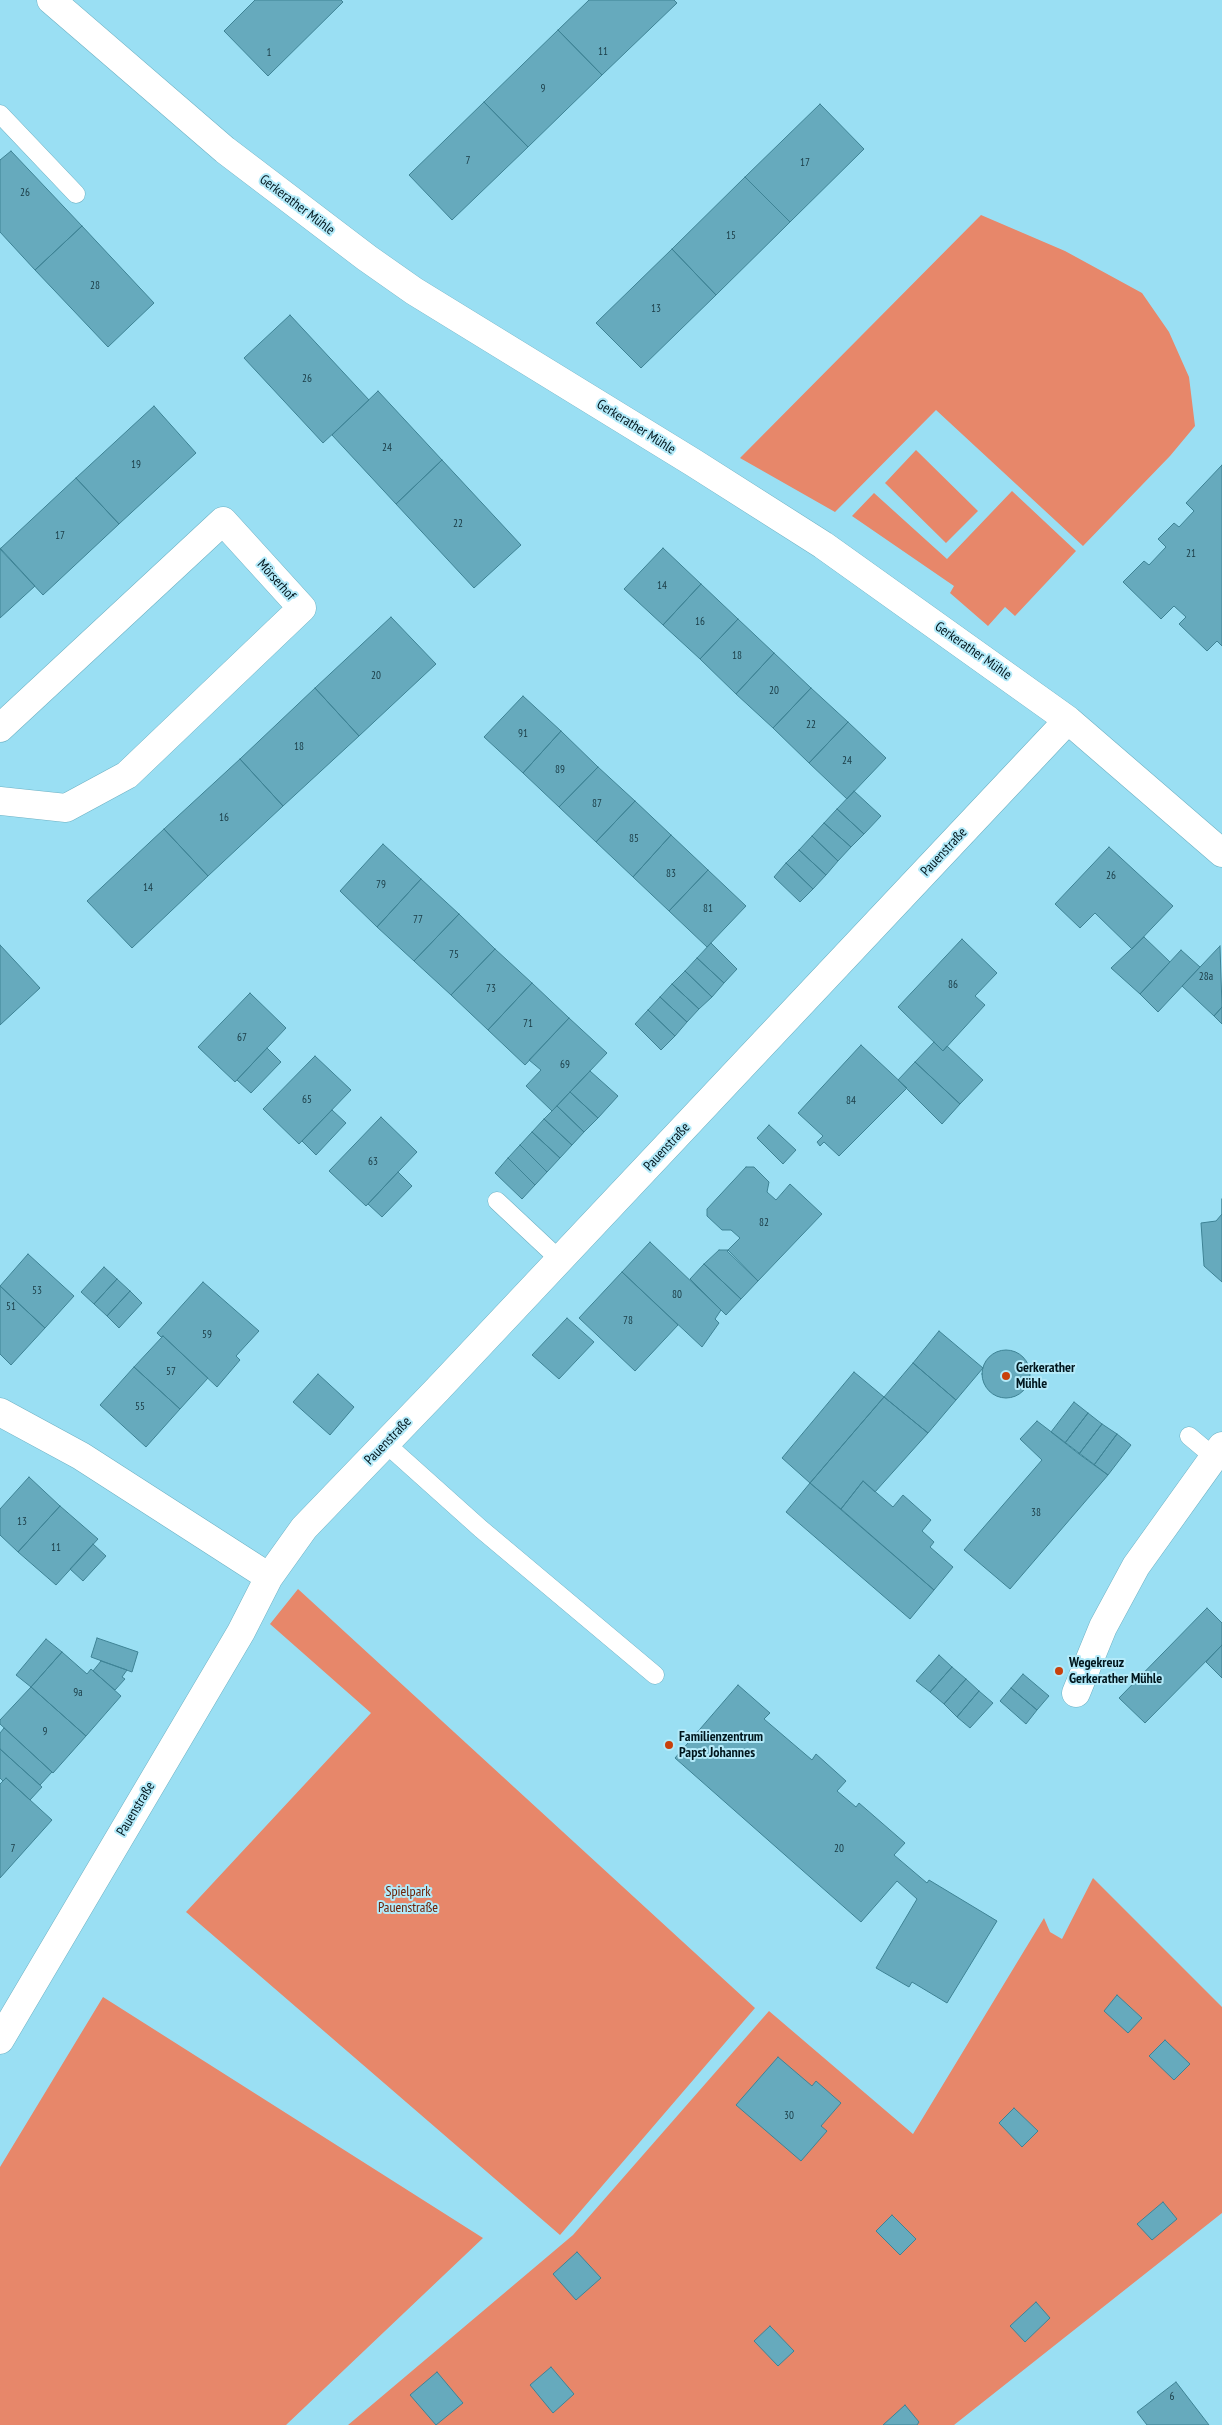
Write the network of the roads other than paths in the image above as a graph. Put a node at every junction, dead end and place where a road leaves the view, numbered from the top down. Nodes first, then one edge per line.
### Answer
1 (51, 0) edge
2 (0, 114) edge
3 (76, 194) dead end
4 (1068, 720) junction
5 (0, 728) edge
6 (0, 801) edge
7 (1222, 853) edge
8 (497, 1201) dead end
9 (560, 1260) junction
10 (0, 1412) edge
11 (1189, 1436) dead end
12 (385, 1443) junction
13 (1218, 1451) edge
14 (269, 1577) junction
15 (655, 1674) dead end
16 (1076, 1693) dead end
17 (0, 2040) edge

1 - 4 street, Gerkerather Mühle
2 - 3 lane
4 - 7 street, Gerkerather Mühle
4 - 9 street, Pauenstraße
5 - 6 street, Mörserhof
8 - 9 lane
9 - 12 street, Pauenstraße
10 - 14 street
11 - 13 lane
12 - 14 street, Pauenstraße
12 - 15 lane
13 - 16 street
14 - 17 street, Pauenstraße

